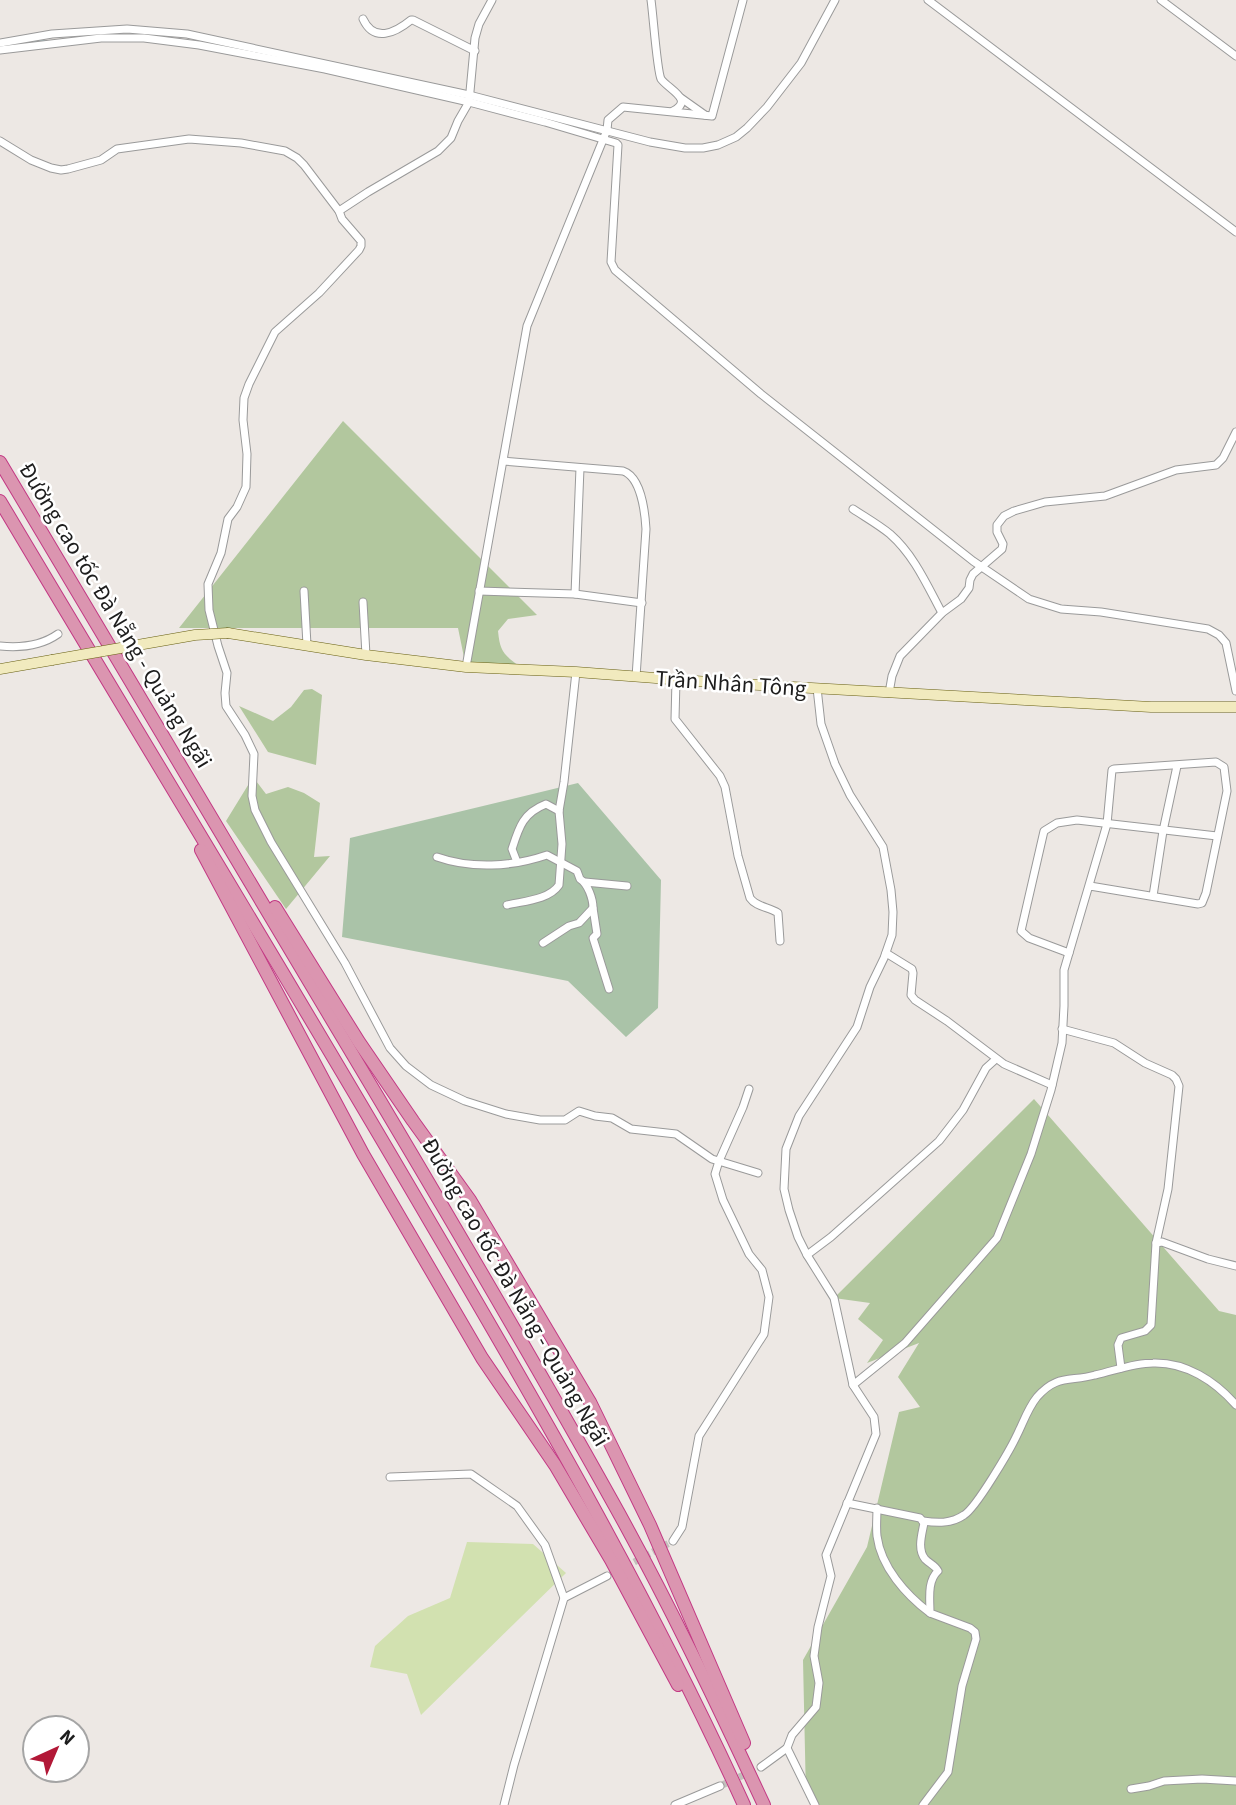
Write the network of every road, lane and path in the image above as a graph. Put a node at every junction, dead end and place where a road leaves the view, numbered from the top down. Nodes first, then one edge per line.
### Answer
1 (492, 0) edge
2 (651, 0) edge
3 (743, 0) edge
4 (835, 0) edge
5 (928, 0) edge
6 (1161, 0) edge
7 (363, 19) dead end
8 (0, 43) edge
9 (0, 50) edge
10 (475, 51) junction
11 (1236, 56) edge
12 (469, 98) junction
13 (681, 98) junction
14 (672, 111) junction
15 (705, 116) junction
16 (605, 134) junction
17 (0, 141) edge
18 (339, 211) junction
19 (1236, 232) edge
20 (1236, 432) edge
21 (503, 461) junction
22 (0, 462) edge
23 (580, 468) junction
24 (0, 501) edge
25 (853, 509) dead end
26 (981, 566) junction
27 (304, 591) dead end
28 (480, 591) junction
29 (575, 594) junction
30 (363, 601) dead end
31 (642, 603) junction
32 (942, 612) junction
33 (58, 634) dead end
34 (307, 645) junction
35 (0, 646) edge
36 (366, 655) junction
37 (466, 667) junction
38 (0, 669) edge
39 (576, 672) junction
40 (636, 677) junction
41 (676, 680) junction
42 (817, 688) junction
43 (1236, 691) edge
44 (889, 693) junction
45 (1236, 707) edge
46 (1177, 766) junction
47 (211, 811) junction
48 (559, 811) junction
49 (1107, 824) junction
50 (1163, 831) junction
51 (194, 832) junction
52 (1217, 836) junction
53 (437, 857) dead end
54 (517, 862) junction
55 (560, 862) junction
56 (584, 882) junction
57 (627, 886) dead end
58 (1090, 886) junction
59 (1153, 896) junction
60 (507, 905) dead end
61 (593, 908) junction
62 (780, 941) dead end
63 (543, 943) dead end
64 (886, 953) junction
65 (1069, 953) junction
66 (609, 989) dead end
67 (1062, 1029) junction
68 (996, 1059) junction
69 (1052, 1085) junction
70 (749, 1088) dead end
71 (719, 1161) junction
72 (758, 1173) dead end
73 (1156, 1243) junction
74 (807, 1255) junction
75 (1236, 1266) edge
76 (1121, 1368) junction
77 (853, 1385) junction
78 (1236, 1405) edge
79 (390, 1477) dead end
80 (846, 1503) junction
81 (877, 1508) junction
82 (923, 1521) junction
83 (673, 1541) tunnel mouth
84 (607, 1577) dead end
85 (564, 1598) junction
86 (930, 1613) junction
87 (787, 1748) junction
88 (761, 1767) tunnel mouth
89 (1236, 1781) edge
90 (720, 1786) tunnel mouth
91 (1131, 1788) dead end
92 (743, 1803) edge
93 (504, 1805) edge
94 (676, 1805) edge
95 (764, 1805) edge
96 (770, 1805) edge
97 (815, 1805) edge
98 (923, 1805) edge

1 - 10 street
2 - 13 street
3 - 15 street
4 - 16 street
5 - 19 street
6 - 11 street
7 - 10 street
8 - 12 street
9 - 12 street
10 - 12 street
12 - 16 street
12 - 18 street
13 - 14 street
13 - 15 street
14 - 15 street
14 - 16 street
16 - 21 street
16 - 26 street
17 - 18 street
18 - 71 street
20 - 26 street
21 - 23 street
21 - 28 street
22 - 47 highway, Đường cao tốc Đà Nẵng - Quảng Ngãi
23 - 29 street
23 - 31 street
24 - 51 highway, Đường cao tốc Đà Nẵng - Quảng Ngãi
25 - 32 street
26 - 32 street
26 - 43 street
27 - 34 street
28 - 29 street
28 - 37 street
29 - 31 street
30 - 36 street
31 - 40 street
32 - 44 street
33 - 35 street
34 - 36 street, Trần Nhân Tông
34 - 38 street, Trần Nhân Tông, bridge
36 - 37 street, Trần Nhân Tông
37 - 39 street, Trần Nhân Tông
39 - 40 street, Trần Nhân Tông
39 - 48 street
40 - 41 street, Trần Nhân Tông
41 - 42 street, Trần Nhân Tông
41 - 62 street
42 - 44 street, Trần Nhân Tông
42 - 64 street
44 - 45 street, Trần Nhân Tông
46 - 49 street
46 - 50 street
46 - 52 street
47 - 95 highway, Đường cao tốc Đà Nẵng - Quảng Ngãi
47 - 96 highway
48 - 54 street
48 - 55 street
49 - 50 street
49 - 58 street
49 - 65 street
50 - 52 street
50 - 59 street
51 - 92 highway
51 - 92 highway, Đường cao tốc Đà Nẵng - Quảng Ngãi
52 - 59 street
53 - 54 street
54 - 55 street
55 - 56 street
55 - 60 street
56 - 57 street
56 - 61 street
58 - 59 street
58 - 65 street
61 - 63 street
61 - 66 street
64 - 68 street
64 - 74 street
65 - 67 street
67 - 69 street
67 - 73 street
68 - 69 street
68 - 74 street
69 - 77 street
70 - 71 street
71 - 72 street
71 - 83 street
73 - 75 street
73 - 76 street
74 - 77 street
76 - 78 street
76 - 82 street
77 - 80 street
79 - 85 street
80 - 81 street
80 - 87 street
81 - 82 street
81 - 86 street
82 - 86 street
84 - 85 street
85 - 93 street
86 - 98 street
87 - 88 street
87 - 97 street
89 - 91 street
90 - 94 street

